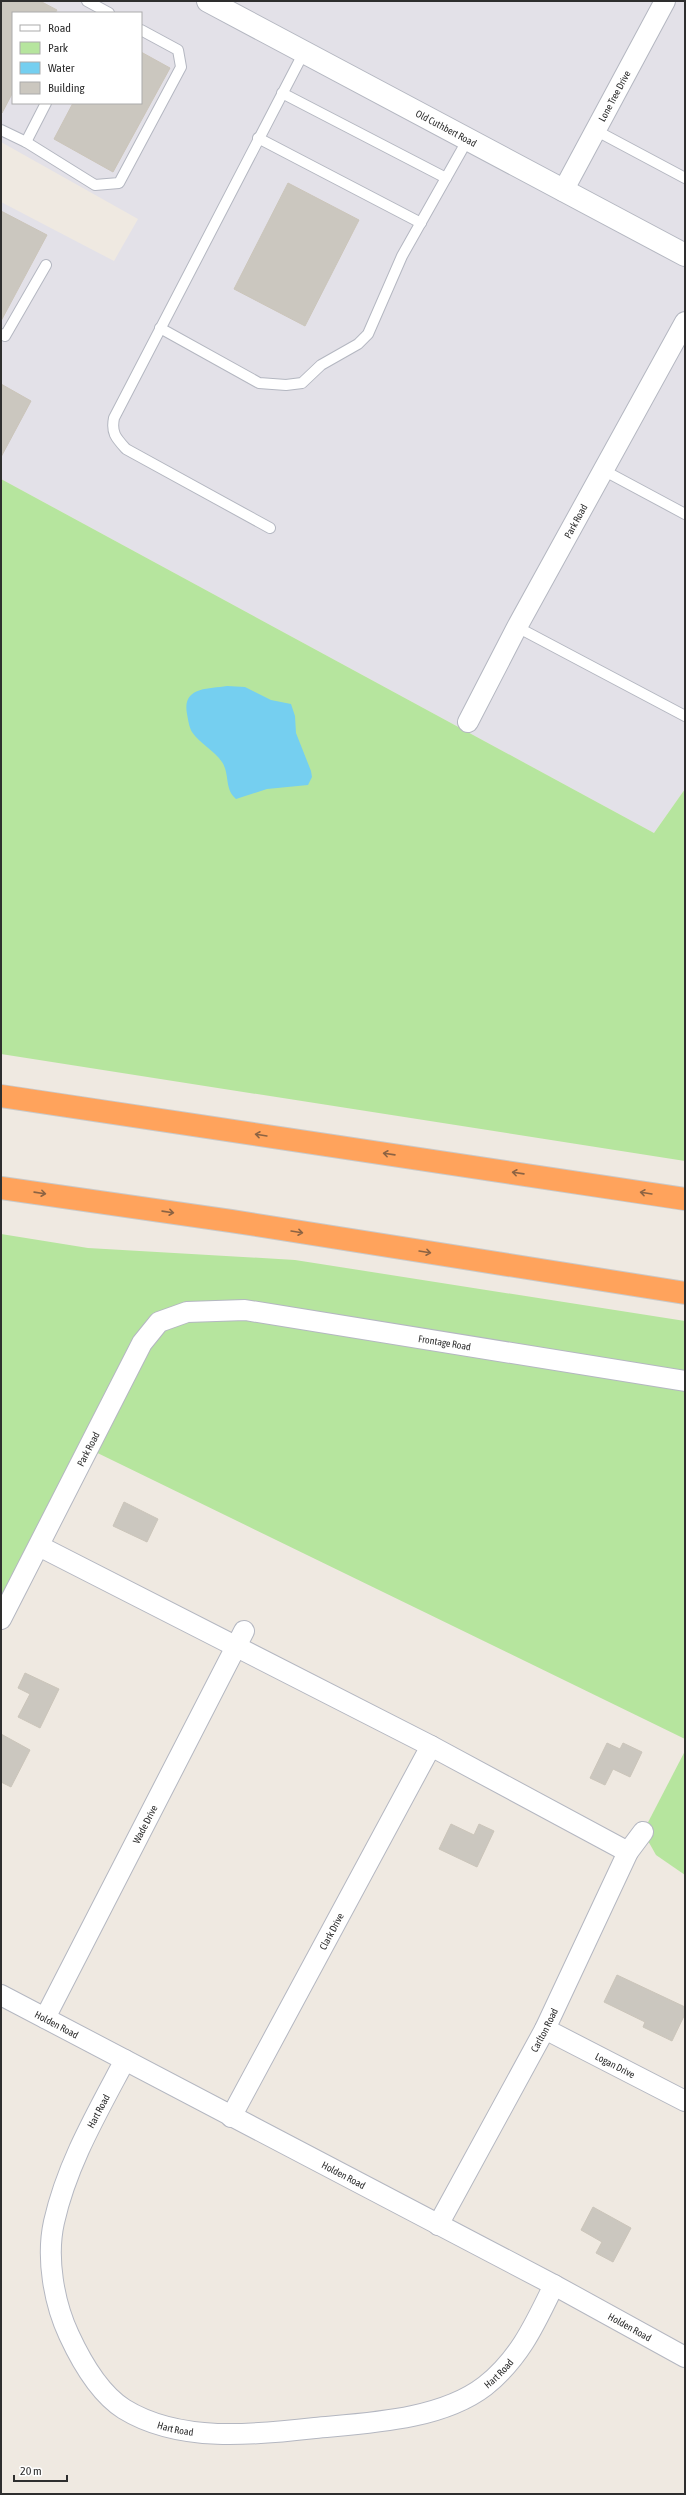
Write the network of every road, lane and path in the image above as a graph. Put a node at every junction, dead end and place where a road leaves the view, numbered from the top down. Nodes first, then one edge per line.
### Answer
1 (208, 1) edge
2 (665, 1) edge
3 (93, 5) edge
4 (107, 12) edge
5 (142, 31) edge
6 (304, 52) junction
7 (282, 93) junction
8 (45, 104) edge
9 (1, 130) edge
10 (595, 130) junction
11 (258, 138) junction
12 (468, 139) junction
13 (26, 142) junction
14 (446, 178) junction
15 (685, 178) edge
16 (563, 191) junction
17 (421, 223) junction
18 (685, 255) edge
19 (46, 265) dead end
20 (685, 322) edge
21 (160, 328) junction
22 (1, 334) edge
23 (603, 470) junction
24 (685, 514) edge
25 (270, 528) dead end
26 (517, 627) junction
27 (685, 716) edge
28 (468, 722) dead end
29 (1, 1096) edge
30 (1, 1188) edge
31 (685, 1199) edge
32 (685, 1293) edge
33 (203, 1310) joint
34 (685, 1381) edge
35 (39, 1546) junction
36 (1, 1619) edge
37 (240, 1639) junction
38 (431, 1746) junction
39 (643, 1832) dead end
40 (628, 1852) junction
41 (1, 1995) edge
42 (45, 2018) junction
43 (545, 2029) junction
44 (125, 2060) junction
45 (685, 2101) edge
46 (231, 2117) junction
47 (438, 2225) junction
48 (554, 2285) junction
49 (685, 2357) edge

1 - 6 street, Old Cuthbert Road
2 - 10 street, Lone Tree Drive
3 - 4 lane
5 - 13 lane
6 - 7 lane
6 - 12 street, Old Cuthbert Road
7 - 11 lane
7 - 14 lane
8 - 13 lane
9 - 13 lane
10 - 15 lane
10 - 16 street, Lone Tree Drive
11 - 17 lane
11 - 21 lane
12 - 14 lane
12 - 16 street, Old Cuthbert Road
14 - 17 lane
16 - 18 street, Old Cuthbert Road
17 - 21 lane
19 - 22 lane
20 - 23 street, Park Road
21 - 25 lane
23 - 24 lane
23 - 26 street, Park Road
26 - 27 lane
26 - 28 street, Park Road
31 -> 29 highway
30 -> 32 highway
33 - 34 street, Frontage Road
33 - 35 street, Park Road
35 - 36 street, Park Road
35 - 37 street
37 - 38 street
37 - 42 street, Wade Drive
38 - 40 street
38 - 46 street, Clark Drive
39 - 40 street, Carlton Road
40 - 43 street, Carlton Road
41 - 42 street, Holden Road
42 - 44 street, Holden Road
43 - 45 street, Logan Drive
43 - 47 street, Carlton Road
44 - 46 street, Holden Road
44 - 48 street, Hart Road
46 - 47 street, Holden Road
47 - 48 street, Holden Road
48 - 49 street, Holden Road

